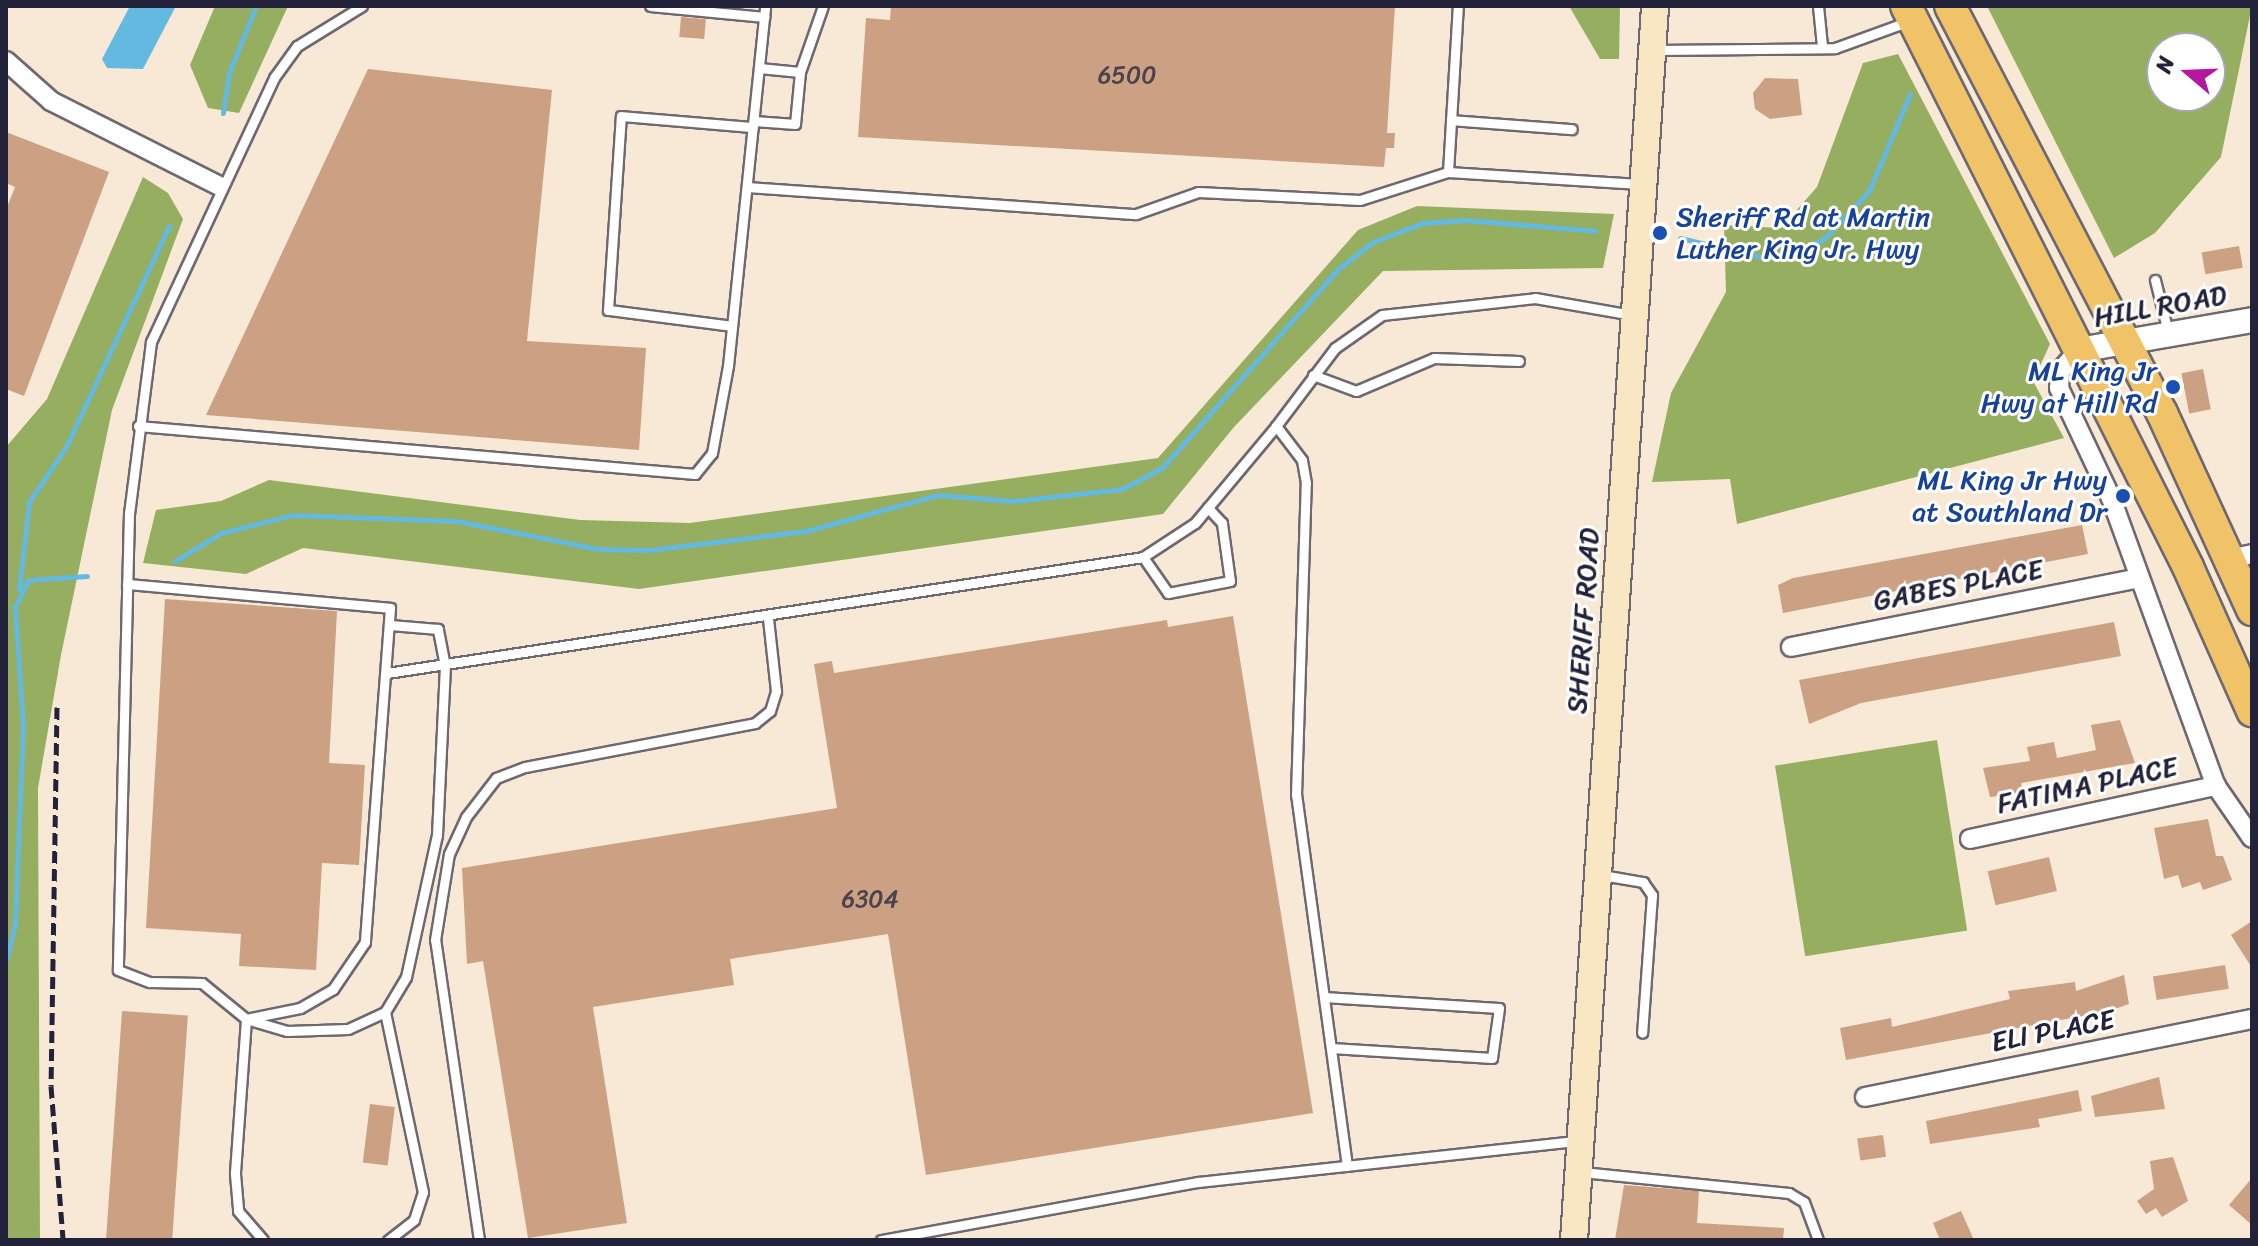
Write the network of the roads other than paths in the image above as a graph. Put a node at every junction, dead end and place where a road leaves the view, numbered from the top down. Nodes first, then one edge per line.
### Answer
1 (362, 6) edge
2 (650, 6) edge
3 (823, 6) edge
4 (1458, 6) edge
5 (1655, 6) edge
6 (1818, 6) edge
7 (1950, 6) edge
8 (765, 11) edge
9 (1910, 13) edge
10 (1822, 46) junction
11 (1652, 51) junction
12 (6, 61) edge
13 (759, 68) junction
14 (800, 72) junction
15 (1451, 120) junction
16 (754, 124) junction
17 (1572, 129) dead end
18 (1448, 172) junction
19 (1644, 185) junction
20 (219, 186) junction
21 (747, 187) junction
22 (2155, 280) dead end
23 (1635, 315) junction
24 (2252, 320) edge
25 (732, 326) junction
26 (2169, 335) junction
27 (2124, 343) junction
28 (2079, 350) junction
29 (1519, 361) dead end
30 (1313, 375) junction
31 (138, 426) junction
32 (1276, 426) junction
33 (1208, 508) junction
34 (1143, 557) junction
35 (2240, 557) edge
36 (2136, 579) junction
37 (127, 584) junction
38 (2252, 610) edge
39 (768, 619) junction
40 (390, 625) junction
41 (1791, 647) dead end
42 (445, 666) junction
43 (387, 673) junction
44 (2252, 711) edge
45 (2216, 786) junction
46 (2252, 838) edge
47 (1970, 839) dead end
48 (1598, 875) junction
49 (1324, 997) junction
50 (385, 1012) junction
51 (246, 1019) junction
52 (2252, 1019) edge
53 (1642, 1033) dead end
54 (1331, 1048) junction
55 (1865, 1097) dead end
56 (1581, 1141) junction
57 (1347, 1166) junction
58 (1579, 1172) junction
59 (263, 1240) edge
60 (388, 1240) edge
61 (479, 1240) edge
62 (881, 1240) edge
63 (1574, 1240) edge
64 (1818, 1240) edge

1 - 20 lane
2 - 8 lane
3 - 14 lane
4 - 15 lane
5 - 11 main road, SHERIFF ROAD
6 - 10 lane
7 - 27 main road
8 - 13 lane
9 - 10 lane
9 - 28 main road
10 - 11 lane
11 - 19 main road, SHERIFF ROAD
12 - 20 street
13 - 14 lane
13 - 16 lane
14 - 16 lane
15 - 17 lane
15 - 18 lane
16 - 21 lane
16 - 25 lane
18 - 19 lane
18 - 21 lane
19 - 23 main road, SHERIFF ROAD
20 - 31 lane
21 - 25 lane
22 - 26 lane
23 - 30 lane
23 - 48 main road, SHERIFF ROAD
24 - 26 street, HILL ROAD
25 - 31 lane
26 - 27 street, HILL ROAD
27 - 28 street, HILL ROAD
27 - 35 main road
28 - 36 street
28 - 44 main road
29 - 30 lane
30 - 32 lane
31 - 37 lane
32 - 33 lane
32 - 49 lane
33 - 34 lane
33 - 34 lane
34 - 39 lane
35 - 38 main road
36 - 41 street, GABES PLACE
36 - 45 street
37 - 40 lane
37 - 51 lane
39 - 42 lane
39 - 61 lane
40 - 42 lane
40 - 43 lane
42 - 43 lane
42 - 50 lane
43 - 51 lane
45 - 46 street
45 - 47 street, FATIMA PLACE
48 - 53 lane
48 - 56 main road, SHERIFF ROAD
49 - 54 lane
49 - 54 lane
50 - 51 lane
50 - 60 lane
51 - 59 lane
52 - 55 street, ELI PLACE
54 - 57 lane
56 - 57 lane
56 - 58 main road, SHERIFF ROAD
57 - 62 lane
58 - 63 main road, SHERIFF ROAD
58 - 64 lane

